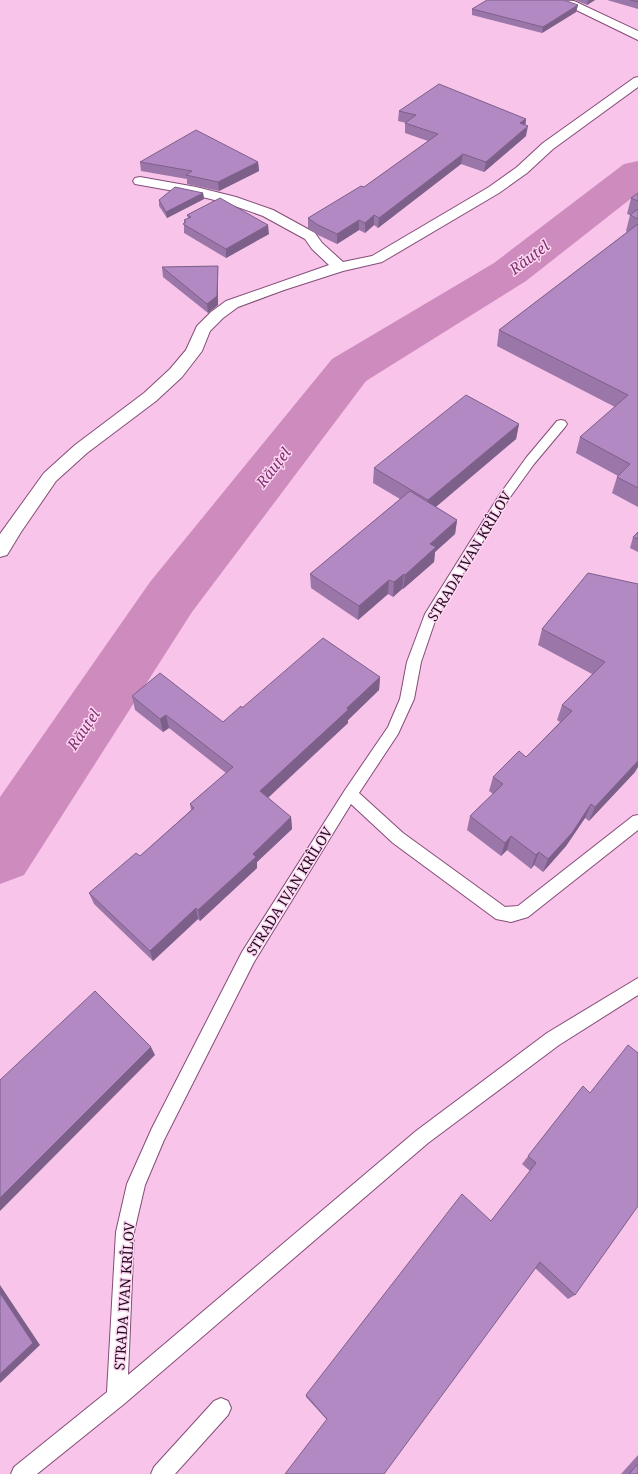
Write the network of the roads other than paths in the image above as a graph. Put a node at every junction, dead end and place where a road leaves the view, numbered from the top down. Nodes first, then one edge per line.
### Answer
1 (560, 0) edge
2 (638, 36) edge
3 (638, 81) edge
4 (140, 181) dead end
5 (340, 267) junction
6 (561, 424) dead end
7 (0, 550) edge
8 (350, 794) junction
9 (638, 821) edge
10 (638, 986) edge
11 (117, 1397) junction
12 (221, 1408) dead end
13 (21, 1474) edge
14 (160, 1474) edge

1 - 2 street
3 - 5 street
4 - 5 street
5 - 7 street
6 - 8 lane, STRADA IVAN KRÎLOV
8 - 9 lane
8 - 11 lane, STRADA IVAN KRÎLOV
10 - 11 lane, STRADA IVAN KRÎLOV
11 - 13 lane, STRADA IVAN KRÎLOV
12 - 14 lane

